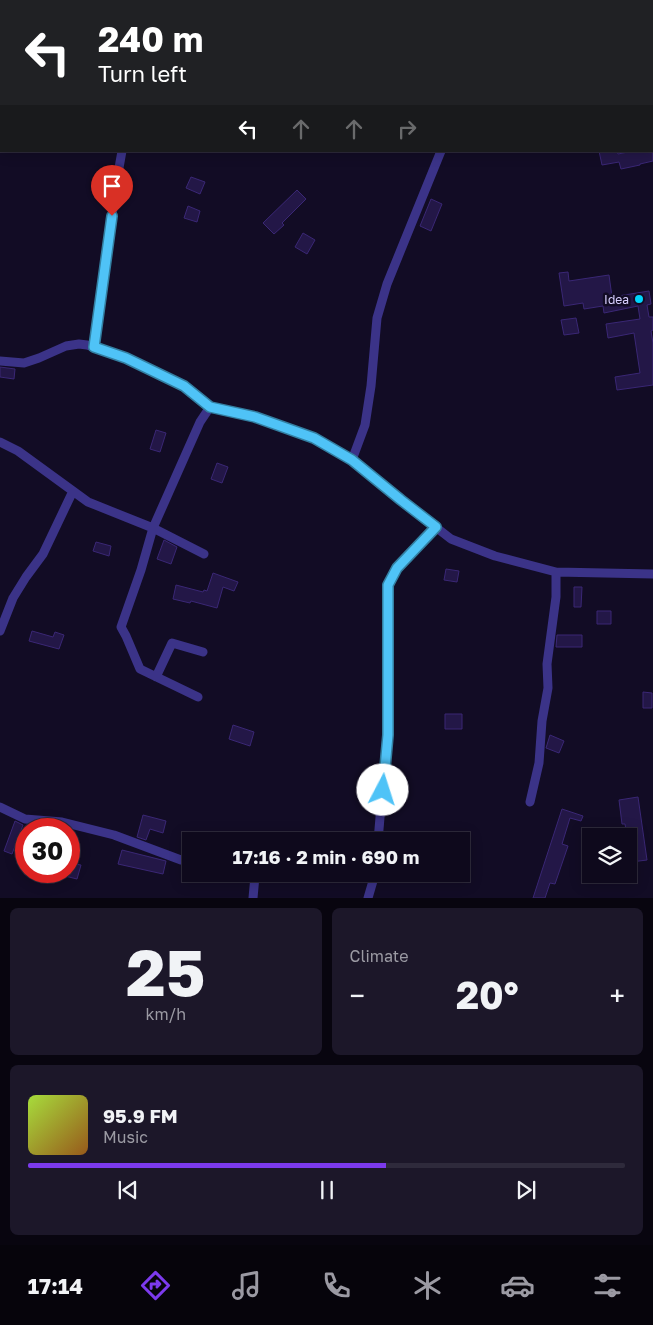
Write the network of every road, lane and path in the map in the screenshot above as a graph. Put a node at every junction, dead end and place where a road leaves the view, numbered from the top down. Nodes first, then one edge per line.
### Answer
1 (122, 152) edge
2 (441, 152) edge
3 (94, 347) junction
4 (0, 361) edge
5 (210, 407) junction
6 (0, 442) edge
7 (352, 460) junction
8 (73, 491) junction
9 (436, 527) junction
10 (153, 528) junction
11 (204, 554) dead end
12 (556, 572) junction
13 (653, 574) edge
14 (0, 631) edge
15 (203, 652) dead end
16 (156, 677) junction
17 (198, 697) dead end
18 (530, 802) dead end
19 (0, 807) edge
20 (379, 832) edge
21 (182, 860) edge
22 (255, 882) edge
23 (373, 882) edge
24 (254, 898) edge
25 (368, 898) edge

1 - 3 street
2 - 7 street
3 - 4 street
3 - 5 street
5 - 7 street
5 - 10 street
6 - 8 street
7 - 9 street
8 - 10 street
8 - 14 street
9 - 12 street
9 - 20 street
10 - 11 street
10 - 16 street
12 - 13 street
12 - 18 street
15 - 16 street
16 - 17 street
19 - 21 street
22 - 24 street
23 - 25 street

